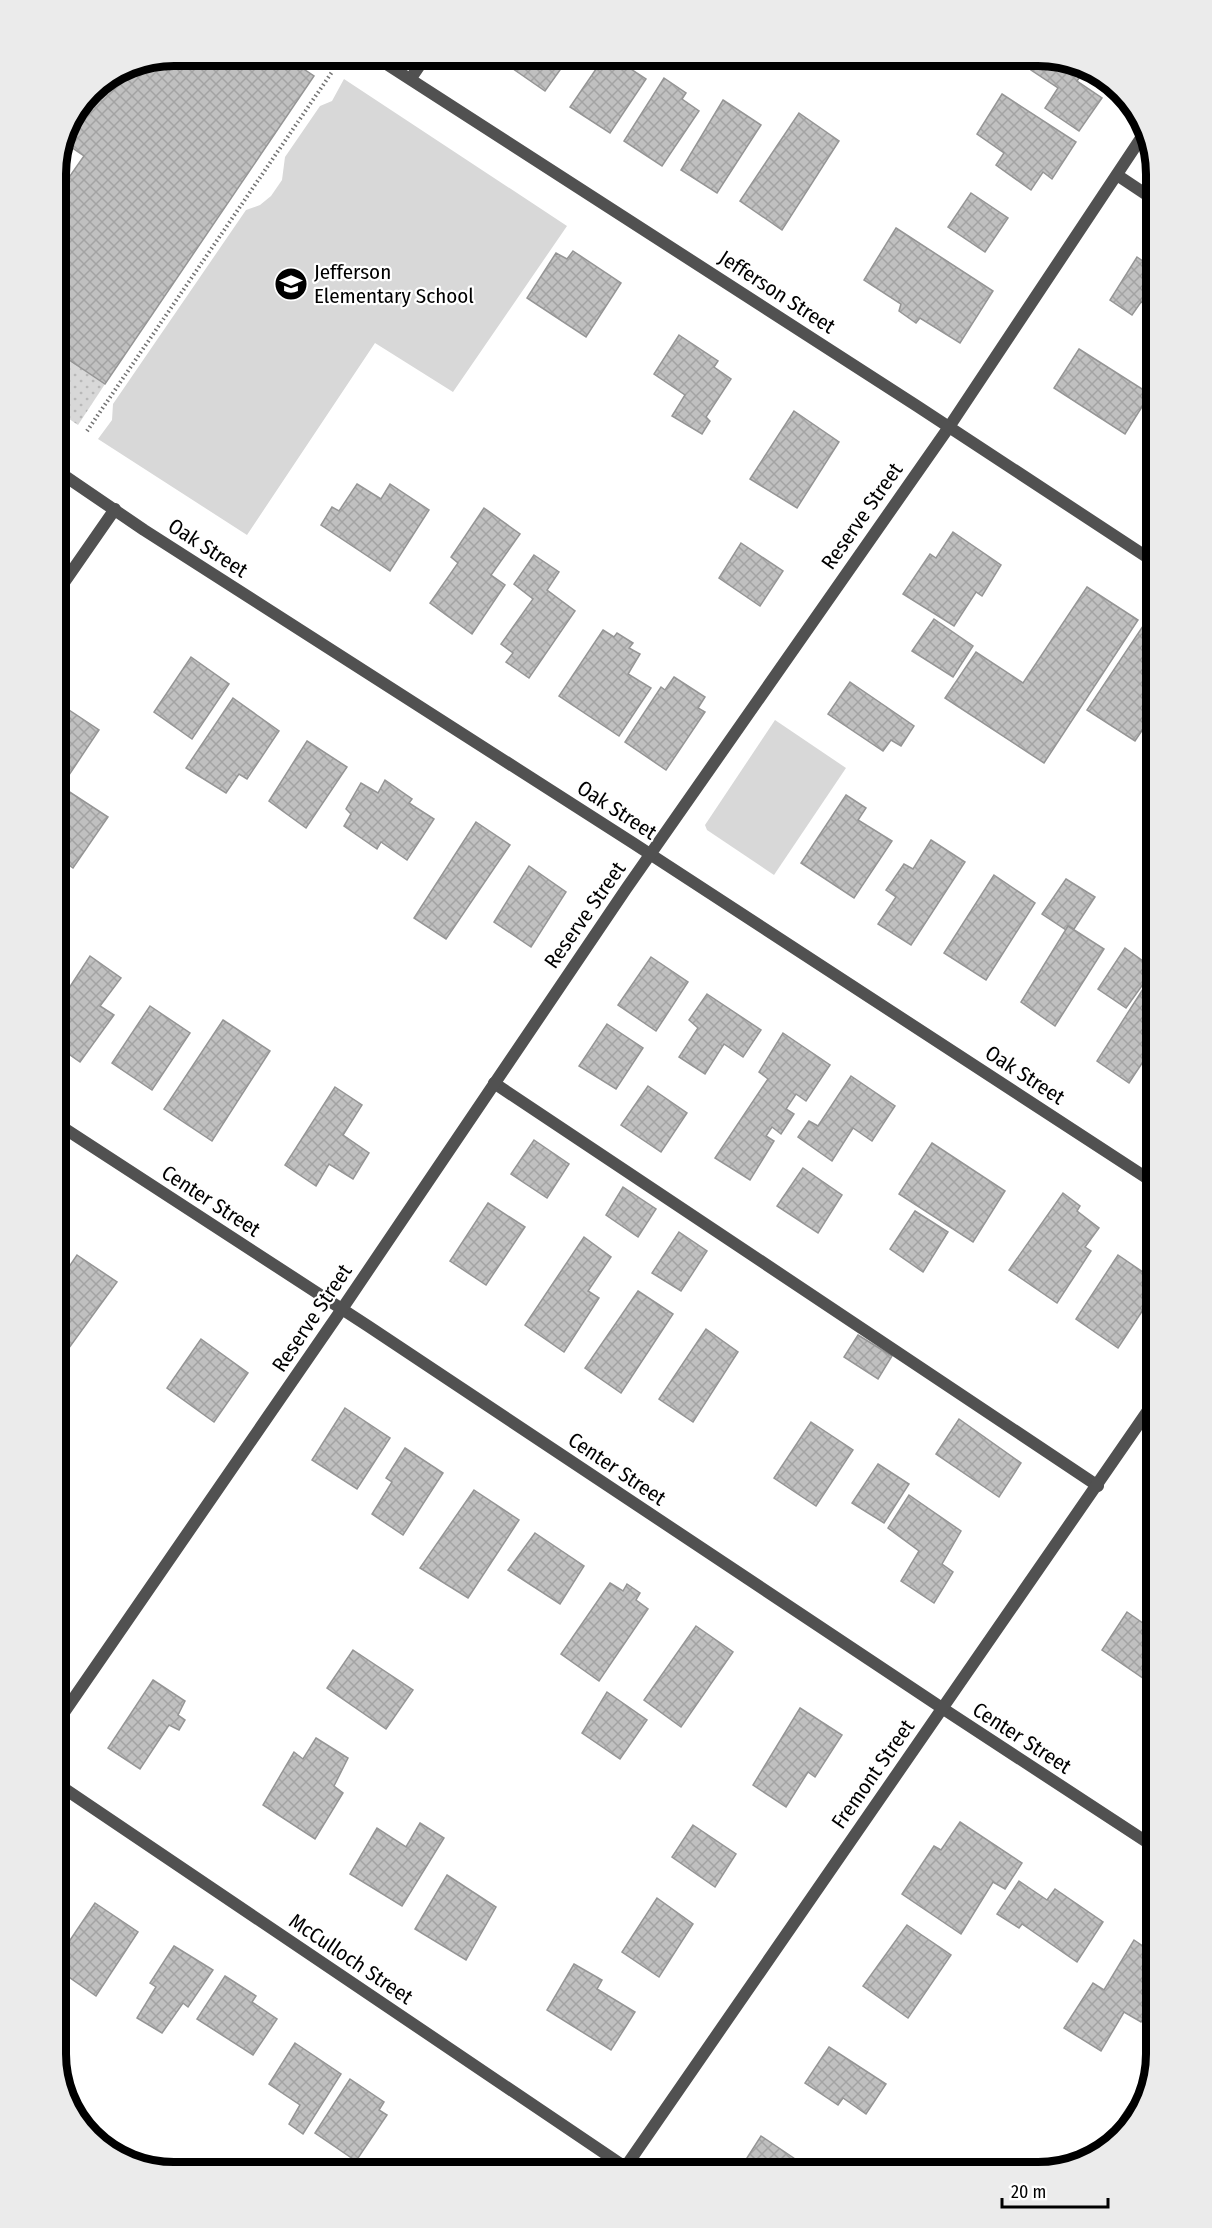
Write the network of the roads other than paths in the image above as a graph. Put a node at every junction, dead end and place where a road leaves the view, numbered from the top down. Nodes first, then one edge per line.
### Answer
1 (391, 66) edge
2 (419, 66) edge
3 (411, 78) junction
4 (1140, 140) edge
5 (1117, 175) junction
6 (1146, 194) edge
7 (950, 427) junction
8 (66, 477) edge
9 (115, 509) junction
10 (1146, 556) edge
11 (66, 580) edge
12 (651, 855) junction
13 (494, 1083) junction
14 (66, 1130) edge
15 (1146, 1177) edge
16 (342, 1309) junction
17 (1146, 1414) edge
18 (1098, 1486) junction
19 (942, 1708) junction
20 (66, 1710) edge
21 (66, 1790) edge
22 (1146, 1841) edge
23 (612, 2162) edge
24 (630, 2162) edge

1 - 3 street, Jefferson Street
2 - 3 street
3 - 7 street, Jefferson Street
4 - 5 street, Reserve Street
5 - 6 street
5 - 7 street, Reserve Street
7 - 10 street, Jefferson Street
7 - 12 street, Reserve Street
8 - 9 street, Oak Street
9 - 11 street
9 - 12 street, Oak Street
12 - 13 street, Reserve Street
12 - 15 street, Oak Street
13 - 16 street, Reserve Street
13 - 18 street
14 - 16 street, Center Street
16 - 19 street, Center Street
16 - 20 street, Reserve Street
17 - 18 street, Fremont Street
18 - 19 street, Fremont Street
19 - 22 street, Center Street
19 - 24 street, Fremont Street
21 - 23 street, McCulloch Street

